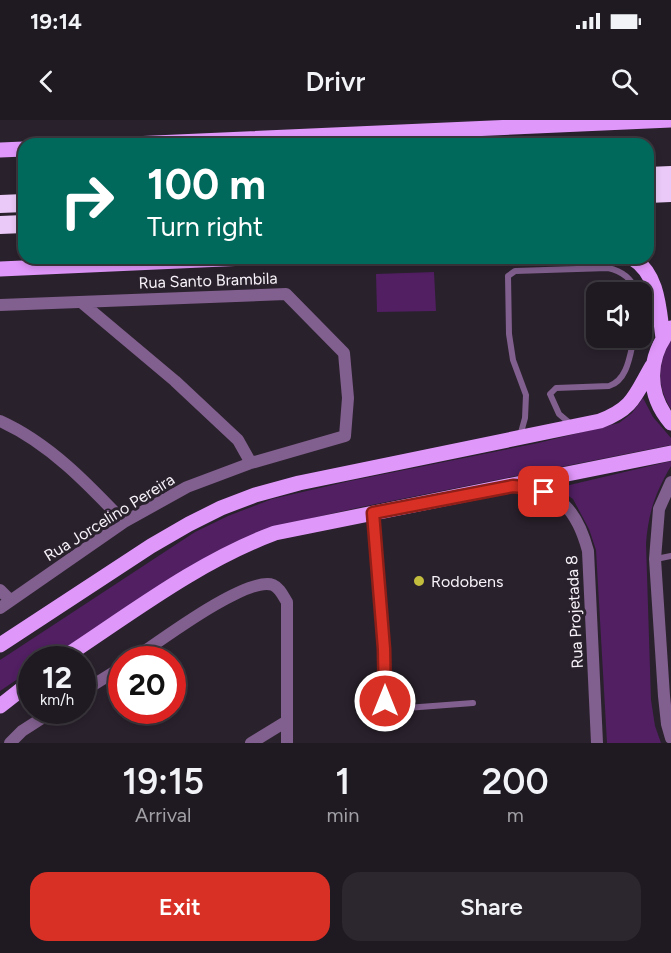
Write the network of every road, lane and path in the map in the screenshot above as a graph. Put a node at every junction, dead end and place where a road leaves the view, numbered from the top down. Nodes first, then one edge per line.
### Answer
1 (671, 120) edge
2 (267, 138) edge
3 (18, 148) edge
4 (0, 150) edge
5 (671, 175) edge
6 (654, 176) edge
7 (654, 194) edge
8 (671, 194) edge
9 (18, 203) edge
10 (0, 204) edge
11 (18, 224) edge
12 (0, 225) edge
13 (112, 264) edge
14 (639, 264) edge
15 (0, 269) edge
16 (632, 282) edge
17 (81, 302) junction
18 (0, 305) edge
19 (667, 333) edge
20 (631, 348) edge
21 (652, 366) junction
22 (0, 421) edge
23 (671, 423) edge
24 (575, 428) junction
25 (345, 436) joint
26 (520, 438) junction
27 (671, 453) edge
28 (251, 463) junction
29 (671, 482) edge
30 (513, 486) junction
31 (373, 513) junction
32 (124, 522) junction
33 (671, 556) edge
34 (655, 559) junction
35 (0, 590) edge
36 (5, 604) edge
37 (0, 645) edge
38 (81, 646) edge
39 (153, 646) edge
40 (18, 692) edge
41 (473, 703) dead end
42 (0, 706) edge
43 (287, 721) junction
44 (34, 724) edge
45 (671, 738) edge
46 (10, 743) edge
47 (251, 743) edge
48 (287, 743) edge
49 (597, 743) edge

1 - 2 main road
3 - 4 main road
5 - 6 highway
7 - 8 highway
9 - 10 highway
11 - 12 highway
13 - 15 main road
14 - 19 main road
16 - 26 lane
17 - 18 street, Rua Santo Brambila
17 - 25 street, Rua Santo Brambila
17 - 28 street
19 - 21 main road
20 - 24 lane
21 - 23 main road
21 - 24 main road
22 - 32 street
24 - 26 main road
25 - 28 street, Rua Jorcelino Pereira
26 - 37 main road
27 - 30 main road
28 - 32 street, Rua Jorcelino Pereira
29 - 34 street
30 - 31 main road
30 - 49 street, Rua Projetada 8
31 - 38 main road
31 - 41 lane
32 - 36 street, Rua Jorcelino Pereira
33 - 34 lane
34 - 45 street
35 - 36 street
39 - 43 street
40 - 42 main road
43 - 47 street
43 - 48 street
44 - 46 street

